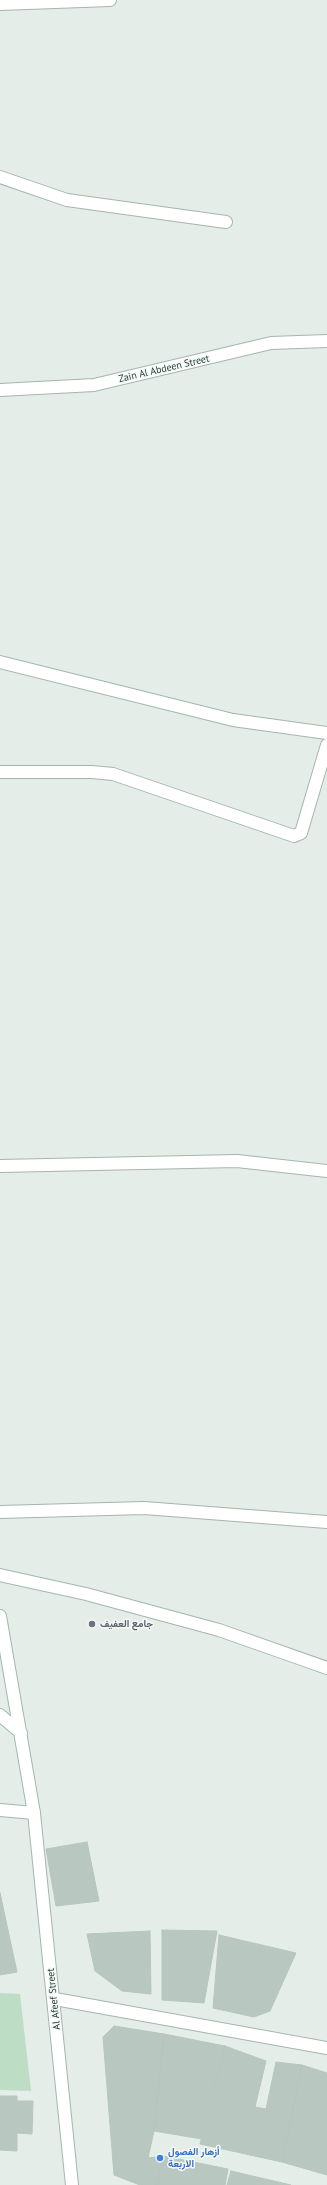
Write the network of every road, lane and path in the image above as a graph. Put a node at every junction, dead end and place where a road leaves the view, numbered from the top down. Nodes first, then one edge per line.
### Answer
1 (110, 0) edge
2 (0, 4) edge
3 (0, 178) edge
4 (226, 222) dead end
5 (327, 341) edge
6 (0, 390) edge
7 (0, 662) edge
8 (327, 732) edge
9 (327, 745) edge
10 (0, 772) edge
11 (0, 1166) edge
12 (327, 1171) edge
13 (0, 1512) edge
14 (327, 1522) edge
15 (0, 1575) edge
16 (0, 1616) edge
17 (327, 1668) edge
18 (0, 1715) edge
19 (21, 1733) junction
20 (0, 1810) edge
21 (34, 1813) junction
22 (54, 1999) junction
23 (327, 2048) edge
24 (72, 2185) edge

1 - 2 street
3 - 4 street
5 - 6 street, Zain Al Abdeen Street
7 - 8 street
9 - 10 street
11 - 12 street
13 - 14 street
15 - 17 street
16 - 19 street, Al Afeef Street
18 - 19 street
19 - 21 street, Al Afeef Street
20 - 21 street
21 - 22 street, Al Afeef Street
22 - 23 street
22 - 24 street, Al Afeef Street

